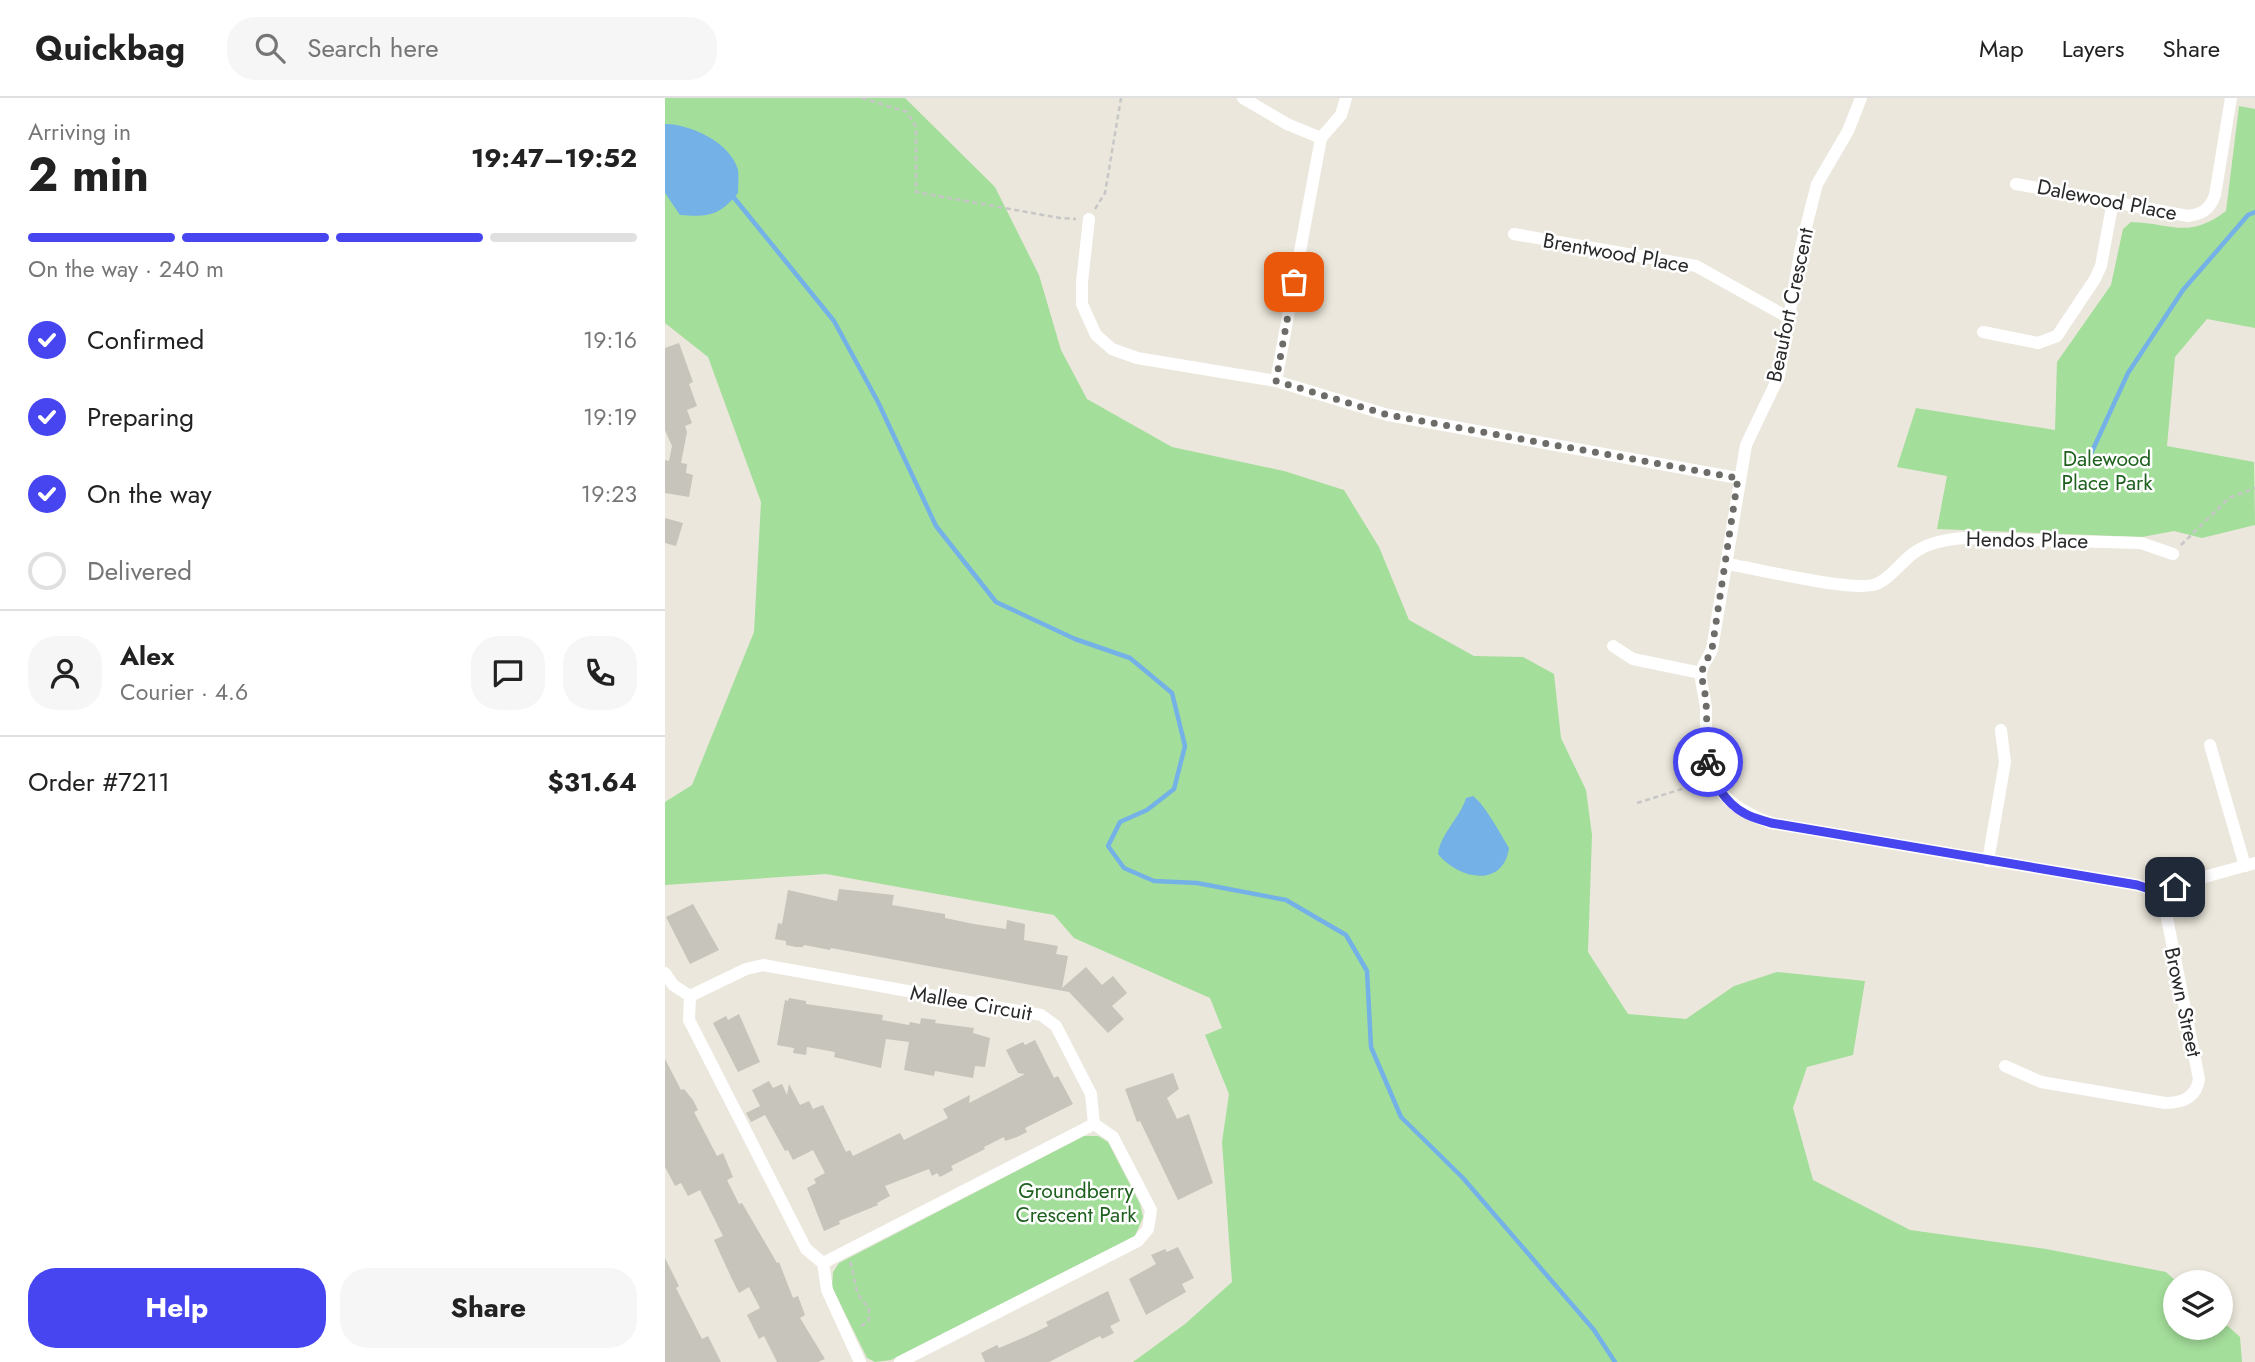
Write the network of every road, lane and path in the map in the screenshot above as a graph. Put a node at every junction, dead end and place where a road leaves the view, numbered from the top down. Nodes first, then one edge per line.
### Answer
1 (862, 98) edge
2 (1121, 98) edge
3 (1243, 98) edge
4 (1346, 98) edge
5 (2231, 98) edge
6 (1858, 99) edge
7 (1321, 138) junction
8 (2016, 184) dead end
9 (2113, 201) junction
10 (1089, 219) junction
11 (1514, 234) dead end
12 (1789, 318) junction
13 (1983, 332) dead end
14 (1276, 381) junction
15 (1738, 478) junction
16 (2255, 488) edge
17 (2173, 554) joint
18 (1727, 564) junction
19 (1613, 646) dead end
20 (1701, 673) junction
21 (2001, 730) dead end
22 (2210, 745) dead end
23 (1701, 783) dead end
24 (1637, 803) dead end
25 (1988, 861) junction
26 (2250, 864) edge
27 (2162, 893) junction
28 (665, 973) edge
29 (690, 996) junction
30 (2004, 1066) dead end
31 (1094, 1124) junction
32 (845, 1252) junction
33 (823, 1263) junction
34 (853, 1331) dead end
35 (860, 1362) edge
36 (900, 1362) edge

1 - 10 path
2 - 10 path
3 - 7 street
4 - 7 street
5 - 9 street, Dalewood Place
6 - 12 street, Beaufort Crescent
7 - 14 street
8 - 9 street, Dalewood Place
9 - 13 street
10 - 14 street
11 - 12 street, Brentwood Place
12 - 15 street, Beaufort Crescent
14 - 15 street
15 - 18 street, Beaufort Crescent
16 - 17 path
17 - 18 street, Hendos Place
18 - 20 street, Beaufort Crescent
19 - 20 street
20 - 25 street, Beaufort Crescent
21 - 25 street
22 - 26 street
23 - 24 path
25 - 27 street, Beaufort Crescent
26 - 27 street
27 - 30 street, Brown Street
28 - 29 street
29 - 31 street, Mallee Circuit
29 - 33 street
31 - 32 street
31 - 36 street
32 - 33 street
32 - 34 path
33 - 35 street

